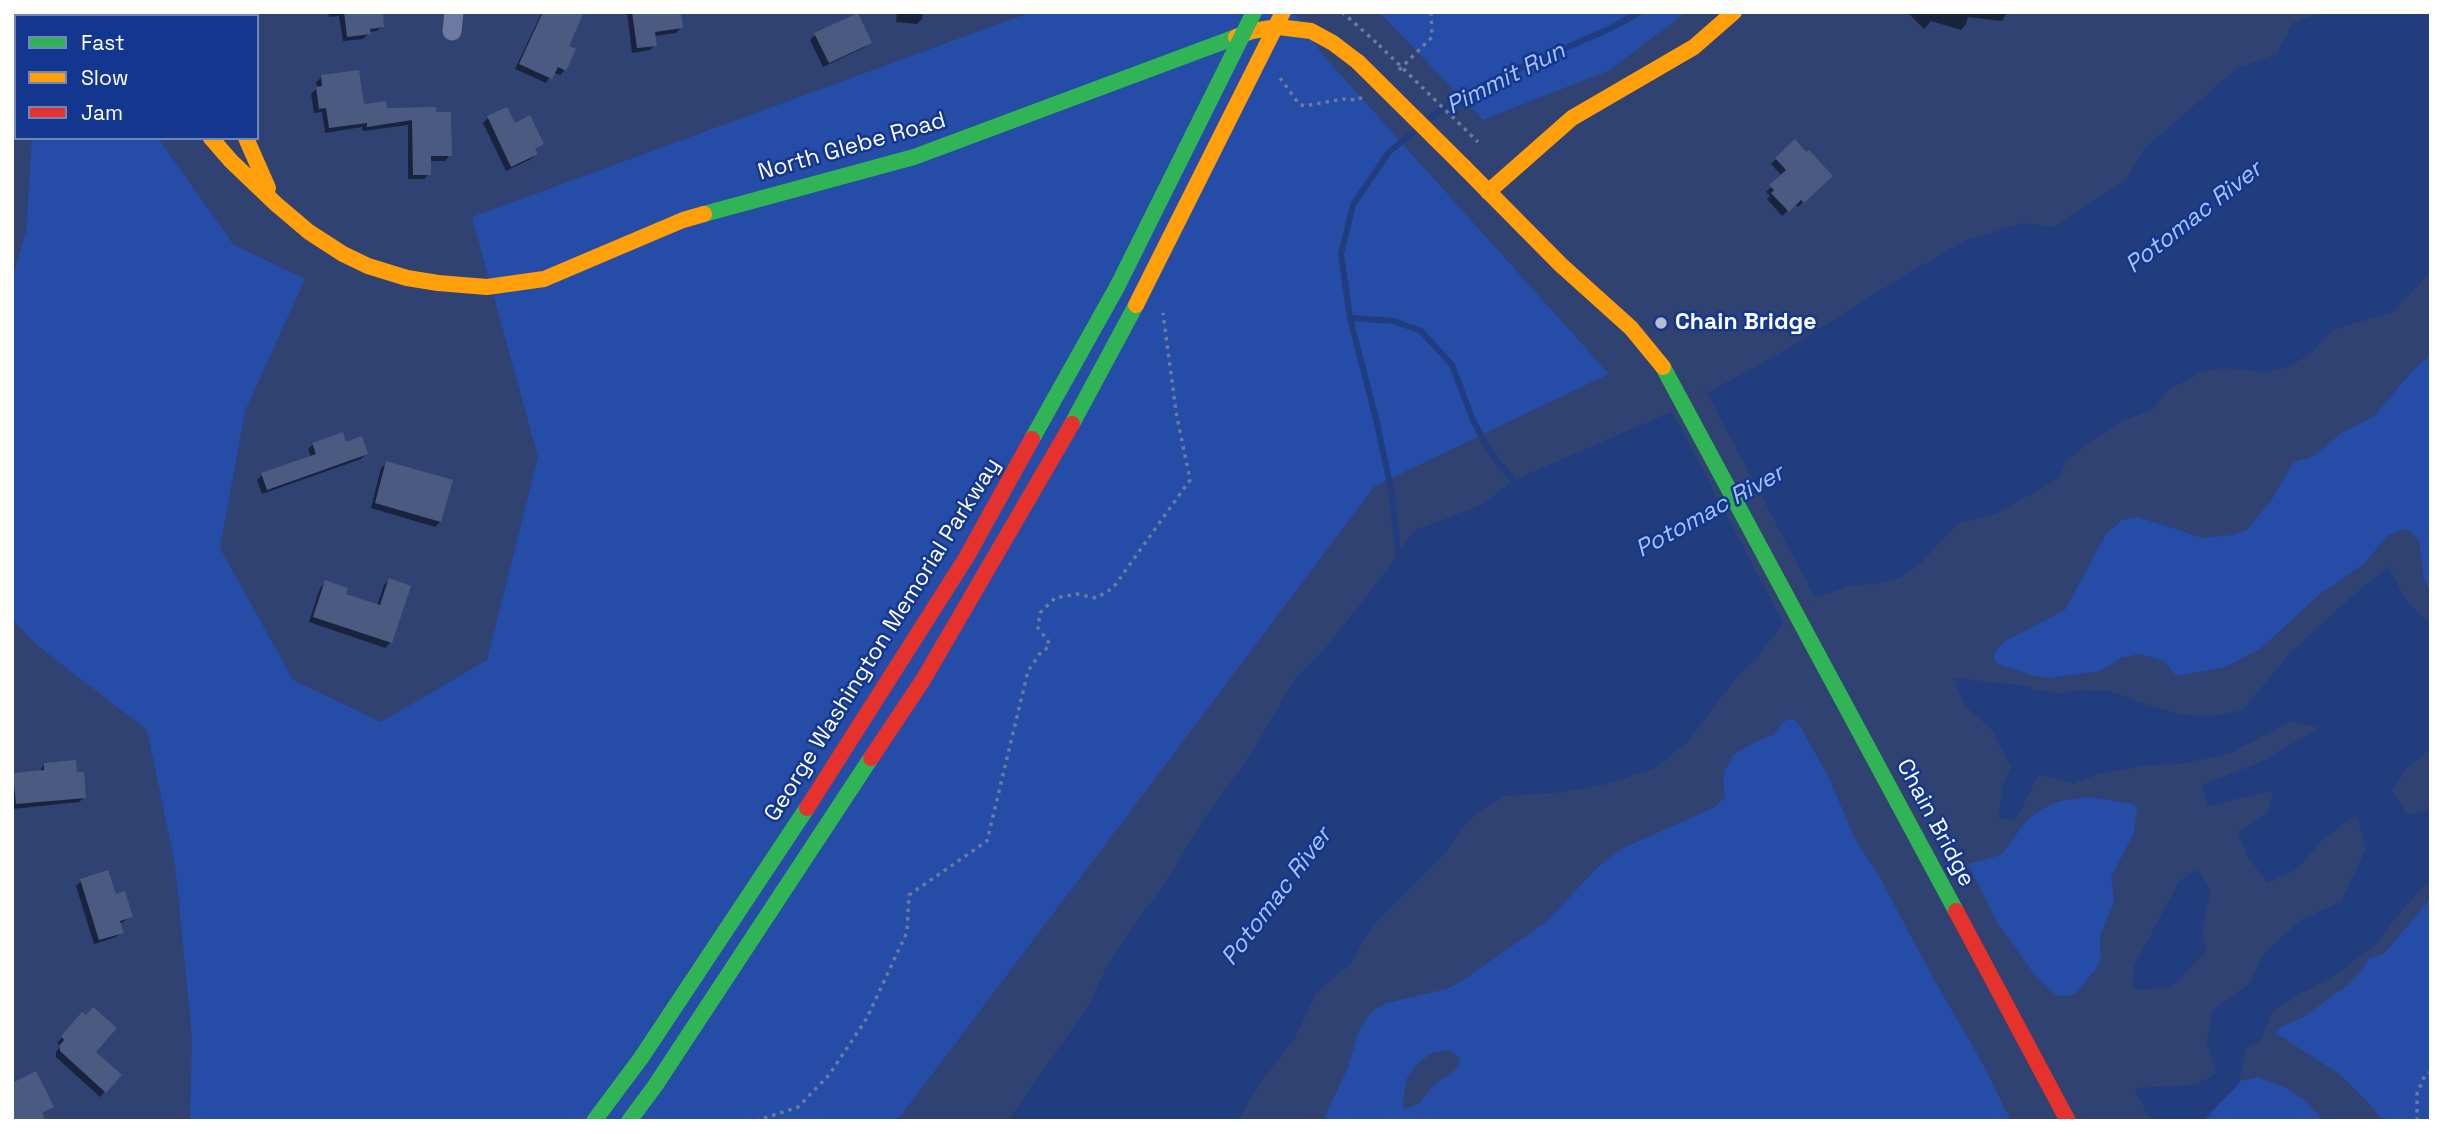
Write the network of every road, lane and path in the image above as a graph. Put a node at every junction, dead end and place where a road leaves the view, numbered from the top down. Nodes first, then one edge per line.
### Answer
1 (1254, 12) edge
2 (1283, 12) edge
3 (1342, 12) edge
4 (1431, 12) edge
5 (1734, 12) edge
6 (1310, 22) edge
7 (1394, 76) dead end
8 (1272, 77) dead end
9 (1367, 94) dead end
10 (213, 140) edge
11 (247, 140) edge
12 (1478, 142) dead end
13 (1488, 192) junction
14 (276, 204) junction
15 (1163, 312) dead end
16 (1682, 398) joint
17 (2431, 1072) edge
18 (594, 1121) edge
19 (629, 1121) edge
20 (756, 1121) edge
21 (2068, 1121) edge
22 (2417, 1121) edge

1 - 18 main road, George Washington Memorial Parkway, bridge
2 - 19 main road, bridge
3 - 12 path, bridge
4 - 7 path
5 - 13 main road
6 - 13 main road, North Glebe Road, bridge
6 - 14 main road, North Glebe Road
8 - 9 path
10 - 14 main road, North Glebe Road
11 - 14 main road
13 - 16 main road, North Glebe Road
15 - 20 path
16 - 21 main road, Chain Bridge
17 - 22 path

